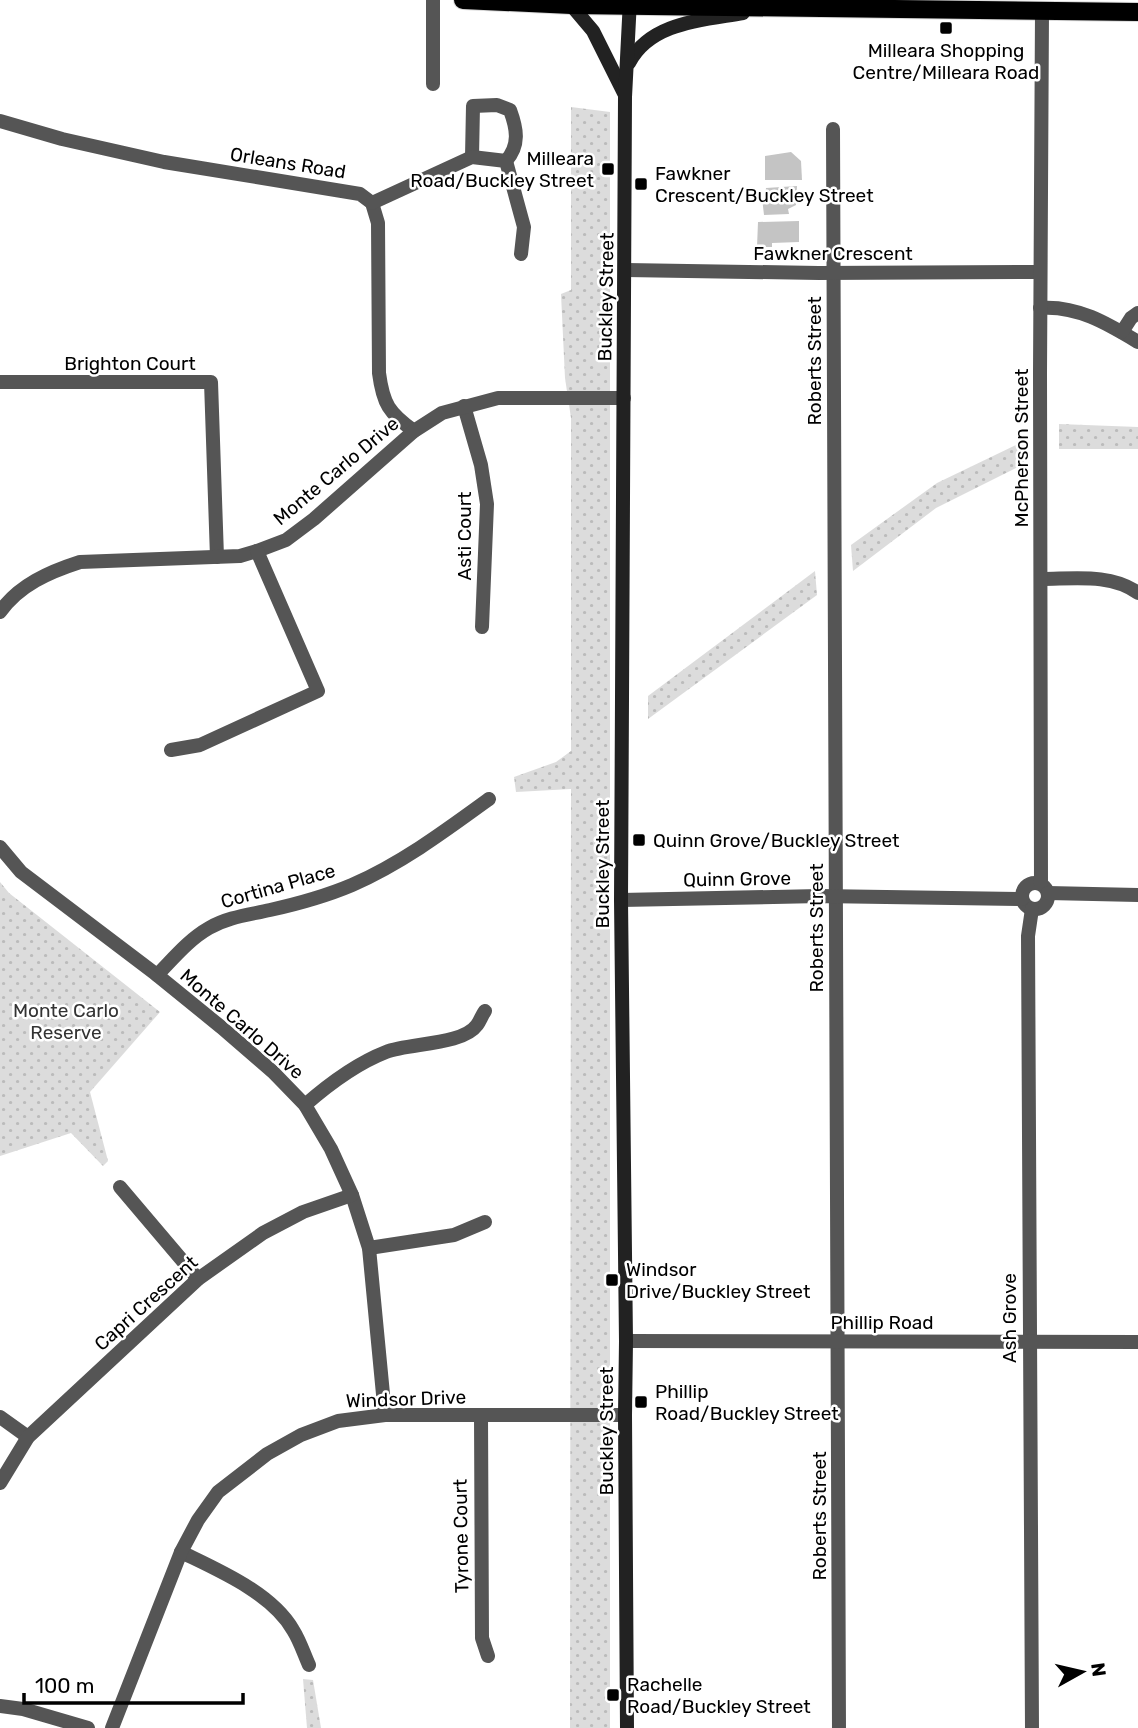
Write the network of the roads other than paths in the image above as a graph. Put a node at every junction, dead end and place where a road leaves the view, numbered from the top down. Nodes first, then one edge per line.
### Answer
1 (433, 0) edge
2 (463, 0) edge
3 (630, 3) edge
4 (571, 5) junction
5 (769, 8) junction
6 (1042, 12) junction
7 (1138, 12) edge
8 (627, 67) junction
9 (433, 85) dead end
10 (625, 97) junction
11 (0, 121) edge
12 (833, 129) dead end
13 (472, 157) junction
14 (506, 161) junction
15 (372, 203) junction
16 (521, 254) dead end
17 (626, 270) junction
18 (1041, 272) junction
19 (833, 273) junction
20 (1041, 309) junction
21 (1138, 313) edge
22 (1122, 332) junction
23 (1138, 342) edge
24 (0, 382) edge
25 (624, 398) junction
26 (464, 406) junction
27 (414, 431) junction
28 (257, 551) junction
29 (217, 557) junction
30 (1041, 579) junction
31 (1138, 593) edge
32 (5, 594) edge
33 (0, 612) edge
34 (482, 627) dead end
35 (171, 750) dead end
36 (489, 799) dead end
37 (0, 847) edge
38 (1045, 889) junction
39 (1138, 895) edge
40 (835, 896) junction
41 (621, 900) junction
42 (1027, 904) junction
43 (157, 975) junction
44 (485, 1010) dead end
45 (305, 1105) junction
46 (120, 1187) dead end
47 (352, 1195) junction
48 (485, 1222) dead end
49 (369, 1248) junction
50 (198, 1279) junction
51 (626, 1341) junction
52 (837, 1342) junction
53 (1029, 1342) junction
54 (1138, 1342) edge
55 (385, 1415) junction
56 (481, 1415) junction
57 (625, 1415) junction
58 (0, 1417) edge
59 (28, 1437) junction
60 (0, 1483) edge
61 (181, 1552) junction
62 (488, 1656) dead end
63 (309, 1665) dead end
64 (0, 1706) edge
65 (88, 1728) edge
66 (112, 1728) edge
67 (627, 1728) edge
68 (839, 1728) edge
69 (1032, 1728) edge

1 - 9 street
2 - 4 main road
3 - 4 main road
3 - 5 main road
3 - 8 main road, Buckley Street
4 - 10 main road
5 - 6 main road
5 - 8 main road
6 - 7 main road
6 - 18 street, McPherson Street
8 - 10 main road, Buckley Street
10 - 17 main road, Buckley Street
11 - 15 street, Orleans Road
12 - 19 street, Roberts Street
13 - 14 street
13 - 14 street
13 - 15 street
14 - 16 street
15 - 27 street
17 - 19 street, Fawkner Crescent
17 - 25 main road, Buckley Street
18 - 19 street, Fawkner Crescent
18 - 20 street, McPherson Street
19 - 40 street, Roberts Street
20 - 22 street
20 - 30 street, McPherson Street
21 - 22 street
22 - 23 street
24 - 29 street, Brighton Court
25 - 26 street, Monte Carlo Drive
25 - 41 main road, Buckley Street
26 - 27 street, Monte Carlo Drive
26 - 34 street, Asti Court
27 - 28 street, Monte Carlo Drive
28 - 29 street, Monte Carlo Drive
28 - 35 street
29 - 32 street, Monte Carlo Drive
30 - 31 street
30 - 38 street, McPherson Street
32 - 33 street, Monte Carlo Drive
36 - 43 street, Cortina Place
37 - 43 street, Monte Carlo Drive
38 - 39 street
38 - 42 street
38 - 42 street
40 - 41 street, Quinn Grove
40 - 42 street, Quinn Grove
40 - 52 street, Roberts Street
41 - 51 main road, Buckley Street
42 - 53 street, Ash Grove
43 - 45 street, Monte Carlo Drive
44 - 45 street
45 - 47 street, Monte Carlo Drive
46 - 50 street
47 - 49 street, Monte Carlo Drive
47 - 50 street, Capri Crescent
48 - 49 street
49 - 55 street, Monte Carlo Drive
50 - 59 street, Capri Crescent
51 - 52 street, Phillip Road
51 - 57 main road, Buckley Street
52 - 53 street, Phillip Road
52 - 68 street, Roberts Street
53 - 54 street, Phillip Road
53 - 69 street, Ash Grove
55 - 56 street, Windsor Drive
55 - 61 street, Windsor Drive
56 - 57 street, Windsor Drive
56 - 62 street, Tyrone Court
57 - 67 main road, Buckley Street
58 - 59 street
59 - 60 street, Capri Crescent
61 - 63 street
61 - 66 street, Windsor Drive
64 - 65 street

